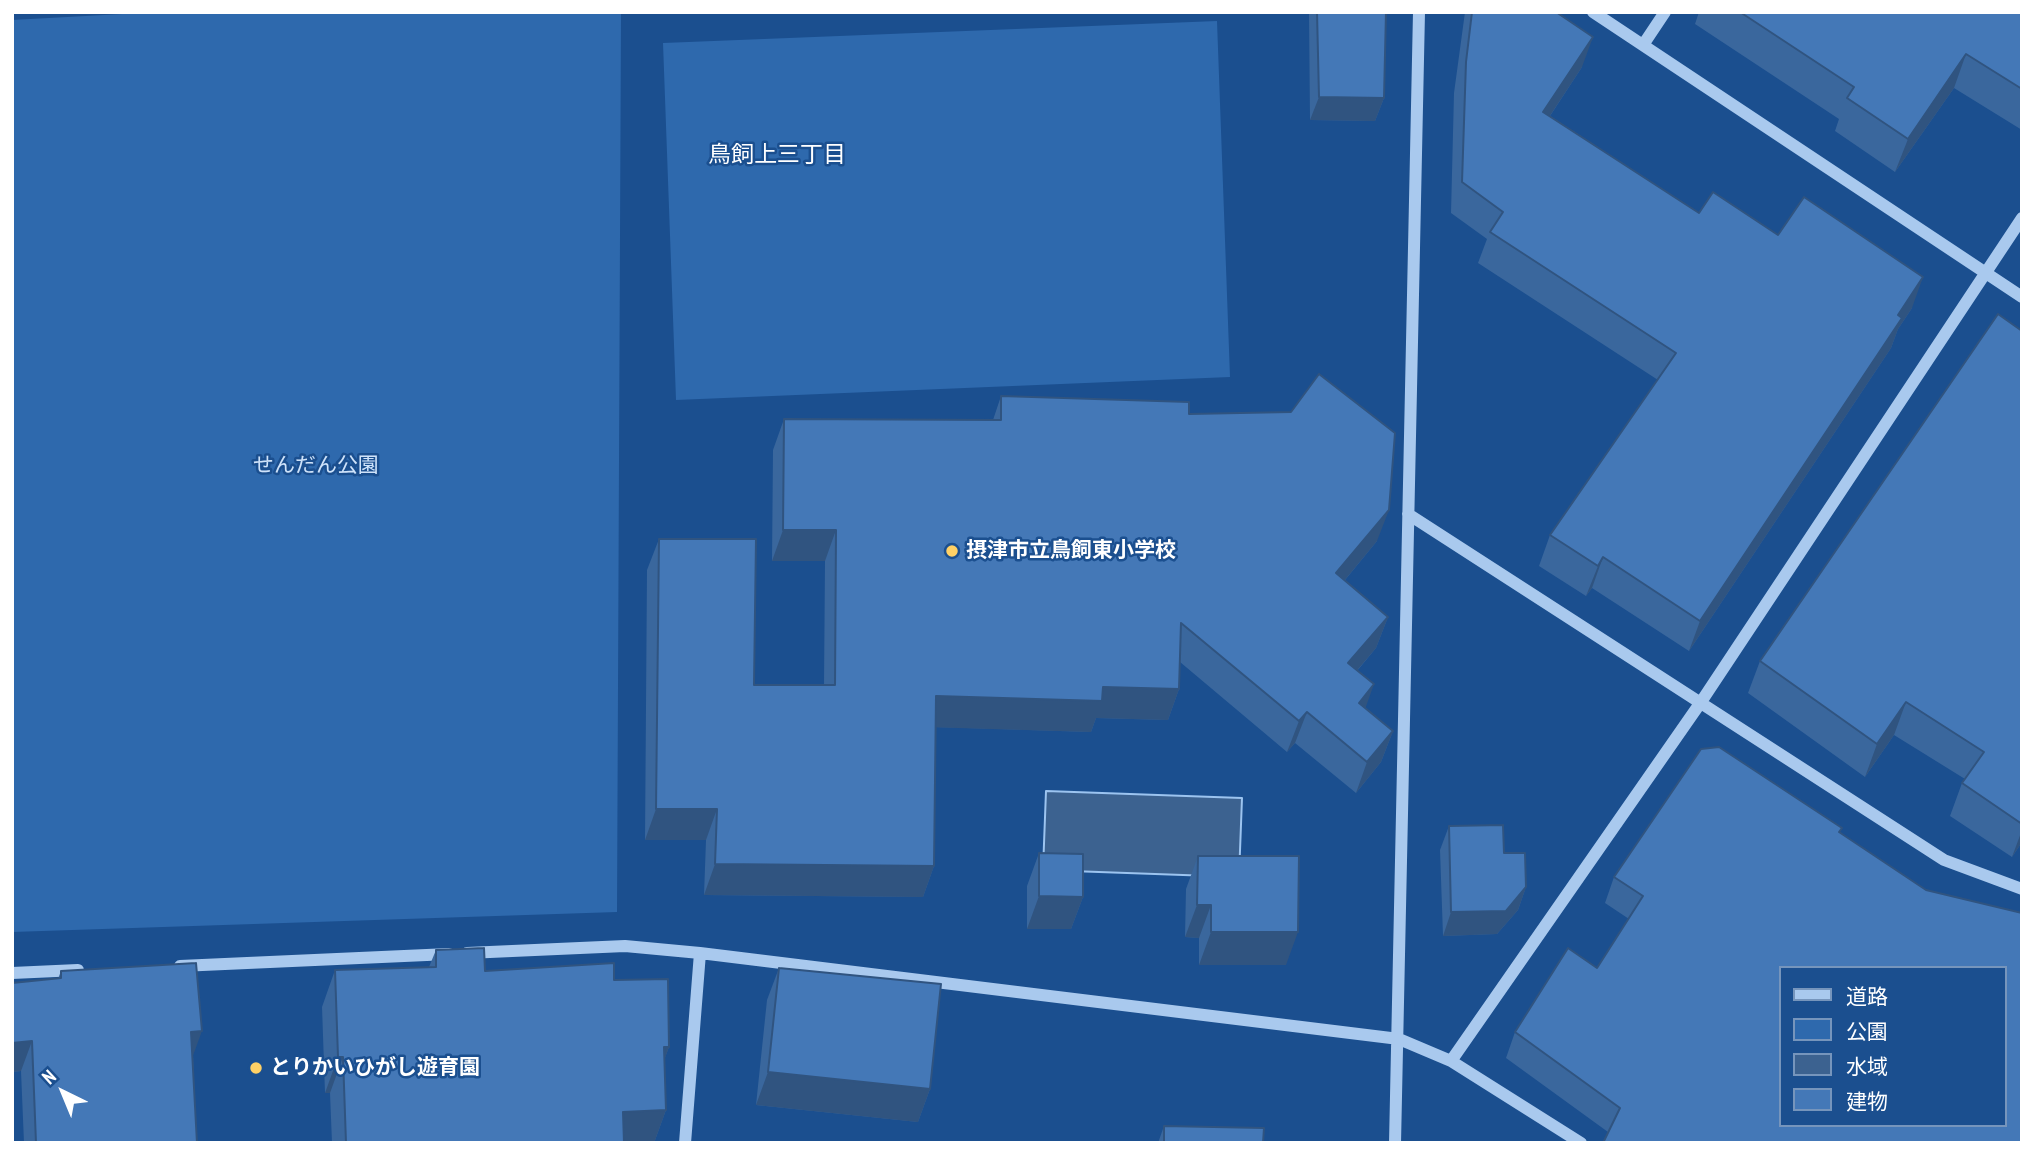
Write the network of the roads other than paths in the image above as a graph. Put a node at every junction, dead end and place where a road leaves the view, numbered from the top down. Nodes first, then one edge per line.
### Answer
1 (1419, 12) edge
2 (1593, 12) edge
3 (1665, 12) edge
4 (1643, 46) junction
5 (2022, 218) edge
6 (1985, 272) junction
7 (2022, 297) edge
8 (1408, 514) junction
9 (1701, 702) junction
10 (2022, 889) edge
11 (700, 953) junction
12 (165, 967) edge
13 (96, 970) edge
14 (12, 973) edge
15 (1399, 1040) junction
16 (1451, 1061) junction
17 (685, 1143) edge
18 (1395, 1143) edge
19 (1581, 1143) edge

1 - 8 street
2 - 4 street
3 - 4 street
4 - 6 street
5 - 6 street
6 - 7 street
6 - 9 street
8 - 9 street
8 - 15 street
9 - 10 street
9 - 16 street
11 - 12 street
11 - 15 street
11 - 17 street
13 - 14 street
15 - 16 street
15 - 18 street
16 - 19 street

